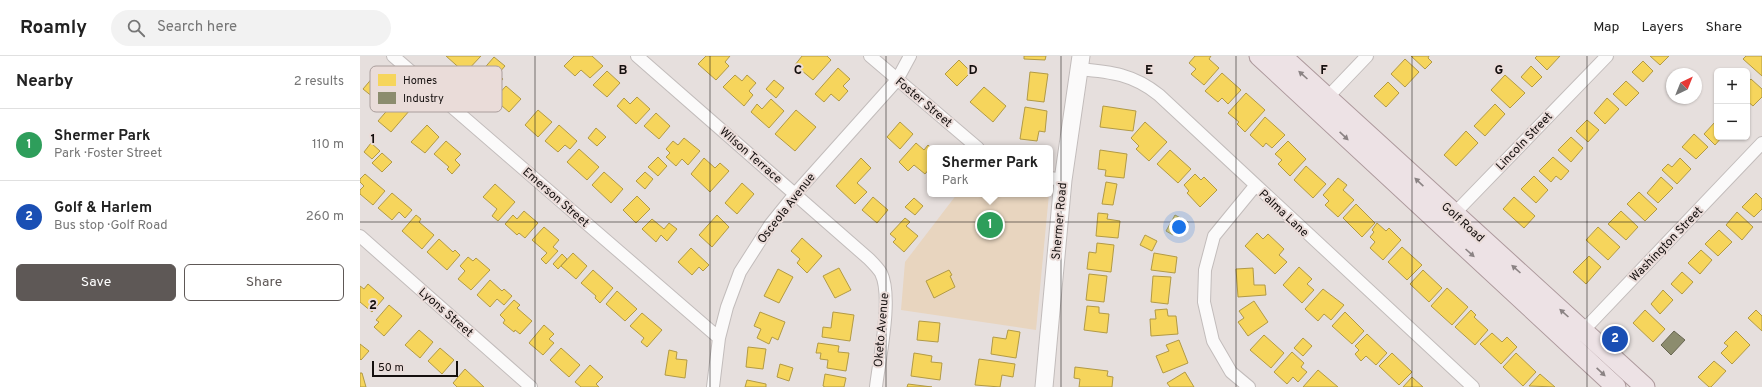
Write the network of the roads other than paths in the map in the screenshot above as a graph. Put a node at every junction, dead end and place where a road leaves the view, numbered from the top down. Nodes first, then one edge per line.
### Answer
1 (393, 56) edge
2 (637, 56) edge
3 (870, 56) edge
4 (910, 56) edge
5 (1258, 56) edge
6 (1282, 56) edge
7 (1367, 56) edge
8 (1607, 56) edge
9 (1080, 63) edge
10 (405, 66) edge
11 (897, 80) junction
12 (1322, 103) junction
13 (458, 112) edge
14 (1762, 143) edge
15 (974, 145) edge
16 (1056, 179) edge
17 (1255, 186) junction
18 (795, 194) junction
19 (1448, 220) junction
20 (360, 236) edge
21 (881, 273) joint
22 (1583, 330) junction
23 (718, 338) junction
24 (1570, 344) junction
25 (531, 387) edge
26 (712, 387) edge
27 (876, 387) edge
28 (1044, 387) edge
29 (1249, 387) edge
30 (1473, 387) edge
31 (1616, 387) edge
32 (1645, 387) edge

1 - 10 street, Emerson Street
2 - 18 street, Wilson Terrace
3 - 11 street, Foster Street
4 - 11 street, Osceola Avenue
5 - 12 main road, Golf Road
12 -> 6 main road, Golf Road
7 - 12 street
8 - 19 street, Lincoln Street
9 - 16 main road, Shermer Road
9 - 17 street, Palma Lane
11 - 15 street, Foster Street
11 - 18 street, Osceola Avenue
12 - 19 main road, Golf Road
13 - 23 street, Emerson Street
14 - 22 street, Washington Street
16 - 28 main road, Shermer Road
17 - 29 street
17 - 30 street, Palma Lane
18 - 21 street, Wilson Terrace
18 - 23 street, Osceola Avenue
22 -> 19 main road, Golf Road
19 -> 24 main road, Golf Road
20 - 25 street, Lyons Street
21 - 27 street, Oketo Avenue
22 - 24 street, Washington Street
22 - 32 main road, Golf Road
23 - 26 street, Osceola Avenue
24 -> 31 main road, Golf Road

